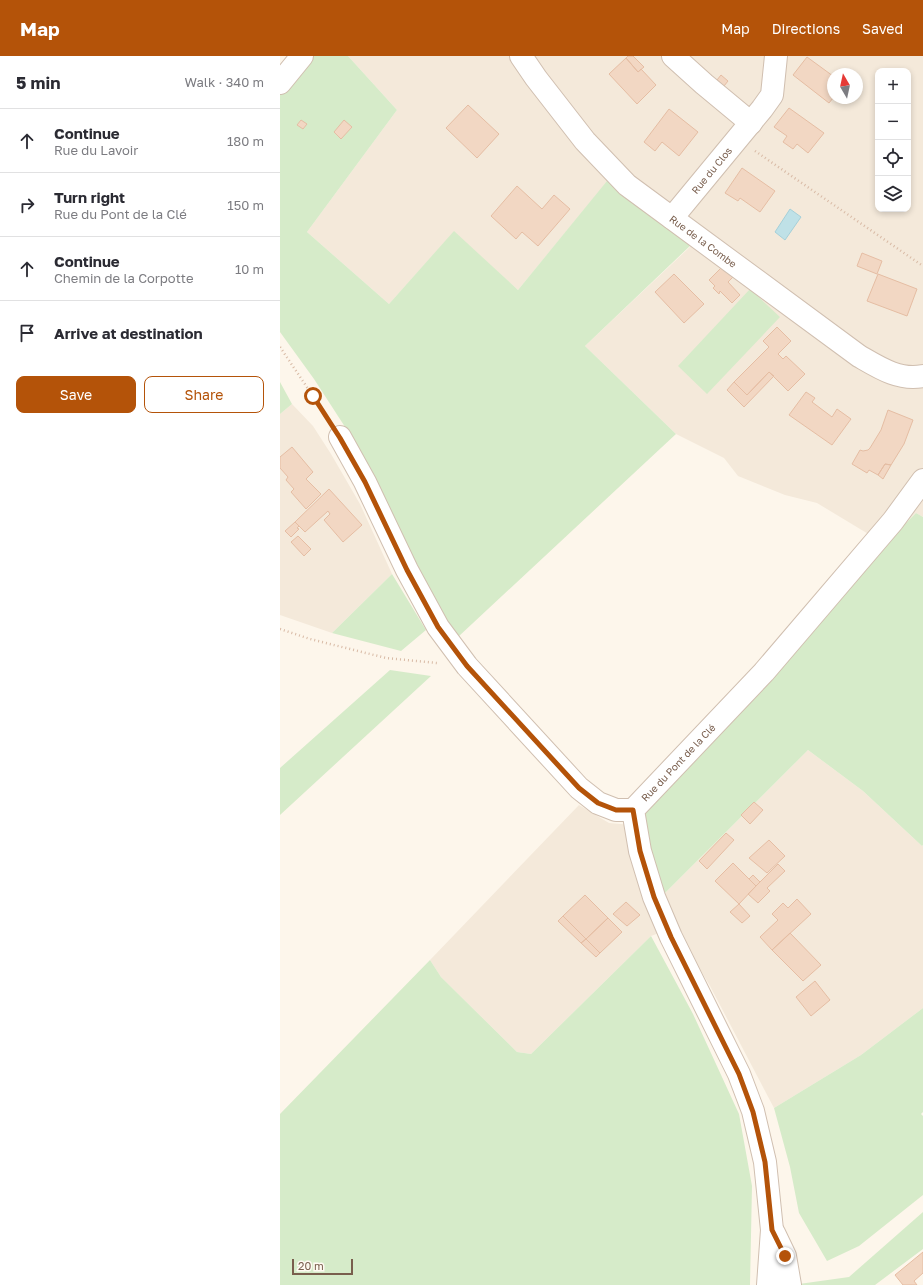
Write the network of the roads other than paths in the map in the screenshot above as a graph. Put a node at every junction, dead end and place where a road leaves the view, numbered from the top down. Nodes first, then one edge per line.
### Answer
1 (302, 56) edge
2 (521, 56) edge
3 (673, 56) edge
4 (776, 56) edge
5 (280, 83) edge
6 (744, 131) junction
7 (672, 218) junction
8 (923, 376) edge
9 (340, 438) road end
10 (923, 480) edge
11 (633, 810) junction
12 (772, 1230) junction
13 (768, 1285) edge
14 (790, 1285) edge

1 - 5 street
2 - 7 street, Rue de la Combe
3 - 6 street
4 - 6 street, Rue du Clos
6 - 7 street, Rue du Clos
7 - 8 street, Rue de la Combe
9 - 11 street
10 - 11 street, Rue du Pont de la Clé
11 - 12 street, Rue du Pont de la Clé
12 - 13 street, Rue du Pont de la Clé
12 - 14 street

